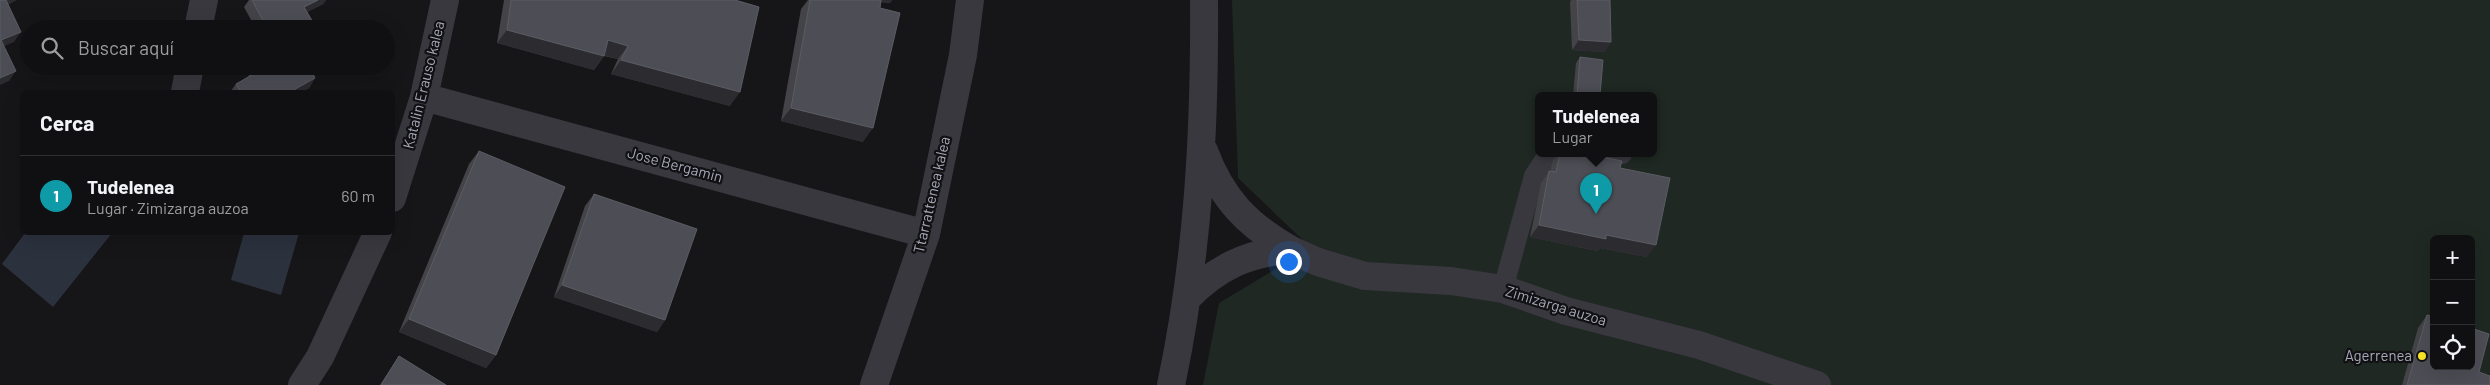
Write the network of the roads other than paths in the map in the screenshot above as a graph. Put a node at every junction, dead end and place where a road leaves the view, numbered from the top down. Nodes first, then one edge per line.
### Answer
1 (204, 0) edge
2 (445, 0) edge
3 (970, 0) edge
4 (1204, 0) edge
5 (200, 20) edge
6 (188, 75) edge
7 (185, 90) edge
8 (424, 96) junction
9 (1202, 148) junction
10 (1546, 157) edge
11 (395, 188) edge
12 (926, 234) junction
13 (377, 235) edge
14 (1291, 250) junction
15 (1502, 289) junction
16 (1188, 296) junction
17 (302, 385) edge
18 (874, 385) edge
19 (1171, 385) edge
20 (1817, 385) edge

1 - 5 street
2 - 8 street, Katalin Erauso kalea
3 - 12 street, Ttarrattenea kalea
4 - 9 street
6 - 7 street
8 - 11 street, Katalin Erauso kalea
8 - 12 street, Jose Bergamin
9 - 14 street, Zimizarga auzoa
9 - 16 street
10 - 15 lane
12 - 18 street, Ttarrattenea kalea
13 - 17 street
14 - 15 street, Zimizarga auzoa
14 - 16 street
15 - 20 street, Zimizarga auzoa
16 - 19 street

